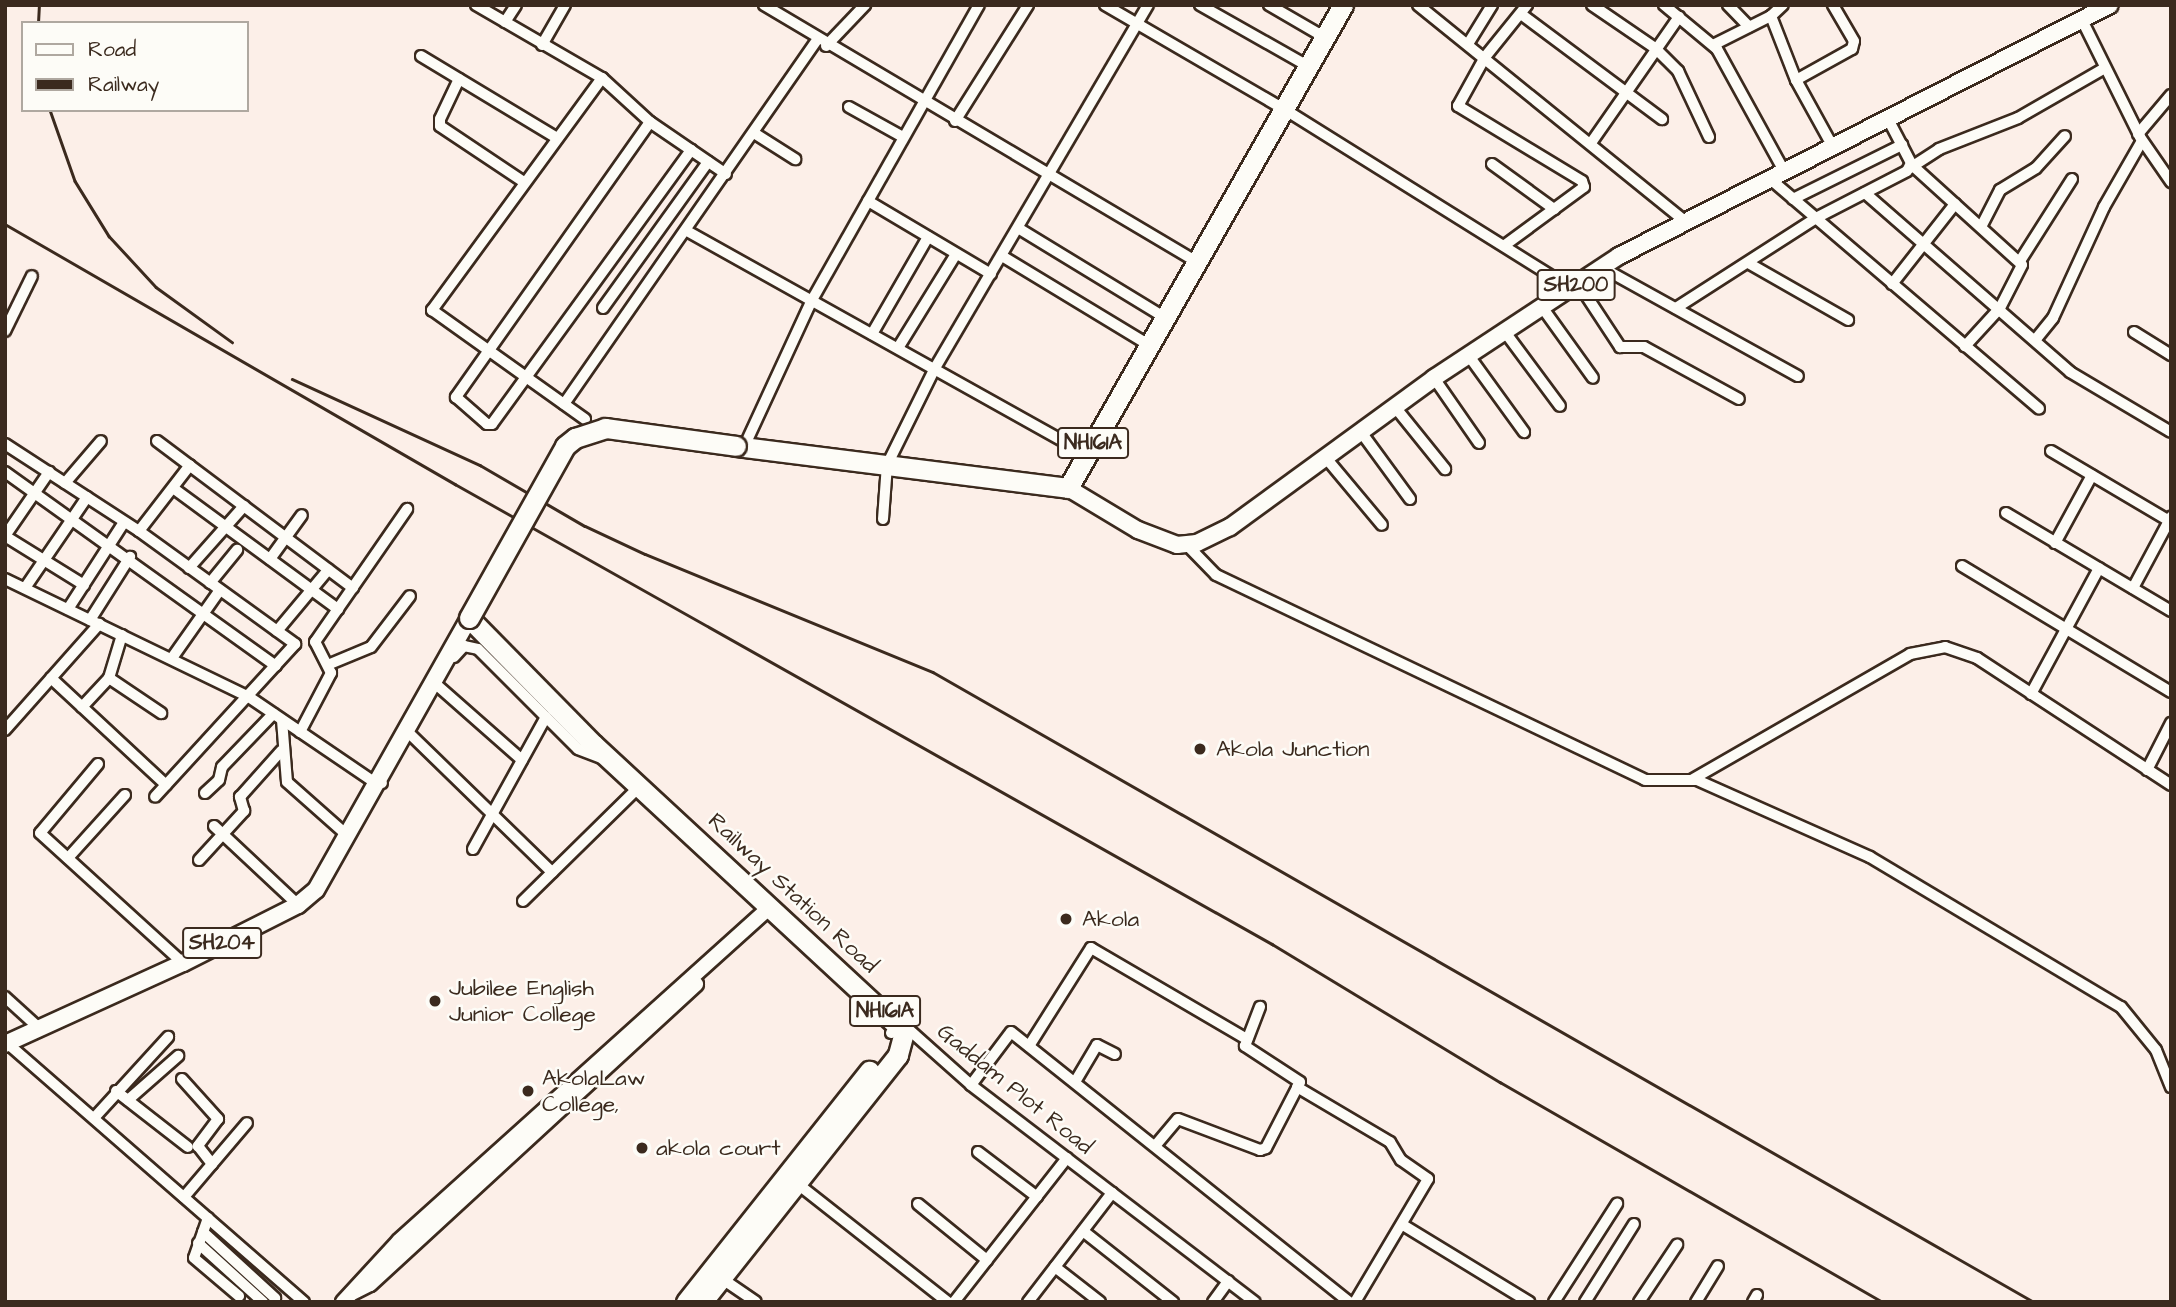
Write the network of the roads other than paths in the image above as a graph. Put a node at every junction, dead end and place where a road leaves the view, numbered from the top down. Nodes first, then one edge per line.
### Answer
1 (476, 5) edge
2 (516, 5) edge
3 (565, 5) edge
4 (764, 5) edge
5 (787, 5) edge
6 (865, 5) edge
7 (979, 5) edge
8 (1028, 5) edge
9 (1105, 5) edge
10 (1200, 5) edge
11 (1269, 5) edge
12 (1343, 5) edge
13 (1418, 5) edge
14 (1492, 5) edge
15 (1592, 5) edge
16 (1664, 5) edge
17 (1728, 5) edge
18 (1783, 5) edge
19 (1833, 5) edge
20 (2110, 5) edge
21 (1142, 7) edge
22 (1524, 10) edge
23 (779, 15) junction
24 (1771, 16) junction
25 (1679, 17) junction
26 (2081, 20) junction
27 (505, 22) junction
28 (1137, 23) junction
29 (1749, 27) junction
30 (1324, 37) junction
31 (821, 43) junction
32 (1468, 44) junction
33 (542, 45) junction
34 (1713, 45) junction
35 (1655, 48) junction
36 (421, 56) dead end
37 (1485, 57) junction
38 (1308, 66) junction
39 (2105, 68) junction
40 (602, 78) junction
41 (459, 79) junction
42 (1796, 80) junction
43 (1628, 95) junction
44 (2171, 95) edge
45 (922, 102) junction
46 (849, 107) dead end
47 (1284, 108) junction
48 (1662, 119) dead end
49 (1888, 119) junction
50 (955, 121) junction
51 (650, 122) junction
52 (754, 133) junction
53 (903, 136) junction
54 (2065, 136) dead end
55 (1709, 137) dead end
56 (2140, 137) junction
57 (557, 138) junction
58 (1591, 144) junction
59 (1902, 145) junction
60 (1833, 147) junction
61 (691, 150) junction
62 (795, 159) dead end
63 (708, 162) junction
64 (1492, 164) dead end
65 (1911, 167) junction
66 (726, 174) junction
67 (1776, 175) junction
68 (1049, 177) junction
69 (2072, 179) dead end
70 (524, 182) junction
71 (2171, 182) edge
72 (1865, 193) junction
73 (1793, 199) junction
74 (868, 201) junction
75 (1955, 204) junction
76 (1555, 209) junction
77 (1816, 218) junction
78 (1685, 221) junction
79 (1981, 227) junction
80 (1018, 228) junction
81 (687, 231) junction
82 (928, 237) junction
83 (1925, 244) junction
84 (1505, 245) junction
85 (956, 254) junction
86 (1002, 256) junction
87 (2020, 261) junction
88 (1197, 262) junction
89 (1750, 264) junction
90 (1601, 267) junction
91 (991, 274) junction
92 (32, 275) dead end
93 (1892, 284) junction
94 (1575, 286) junction
95 (812, 300) junction
96 (1542, 307) junction
97 (603, 308) dead end
98 (1676, 308) junction
99 (2000, 308) junction
100 (1164, 317) junction
101 (1848, 320) dead end
102 (5, 331) edge
103 (1505, 332) junction
104 (2134, 332) dead end
105 (872, 334) junction
106 (2036, 340) junction
107 (1149, 345) junction
108 (1965, 346) junction
109 (898, 348) junction
110 (487, 351) junction
111 (1469, 355) junction
112 (2171, 355) edge
113 (934, 368) junction
114 (523, 376) junction
115 (1798, 376) dead end
116 (1434, 378) junction
117 (1593, 378) dead end
118 (1739, 399) dead end
119 (564, 404) junction
120 (1560, 406) dead end
121 (1395, 407) junction
122 (2039, 409) dead end
123 (585, 419) dead end
124 (1361, 432) junction
125 (1524, 432) dead end
126 (2171, 432) edge
127 (101, 441) dead end
128 (157, 441) dead end
129 (1479, 443) dead end
130 (5, 444) edge
131 (740, 446) junction
132 (2051, 451) dead end
133 (1087, 455) junction
134 (1326, 458) junction
135 (887, 464) junction
136 (190, 466) junction
137 (1445, 469) dead end
138 (5, 472) edge
139 (49, 472) junction
140 (2092, 475) junction
141 (65, 483) junction
142 (173, 488) junction
143 (1068, 488) junction
144 (36, 493) junction
145 (87, 497) junction
146 (1410, 499) dead end
147 (244, 506) junction
148 (407, 509) dead end
149 (2006, 513) dead end
150 (302, 515) dead end
151 (72, 517) junction
152 (883, 519) dead end
153 (2170, 520) edge
154 (124, 522) junction
155 (1381, 525) dead end
156 (228, 528) junction
157 (139, 531) junction
158 (5, 536) edge
159 (286, 538) junction
160 (2055, 542) junction
161 (110, 544) junction
162 (1186, 544) junction
163 (237, 550) dead end
164 (130, 557) junction
165 (270, 559) junction
166 (41, 562) junction
167 (1962, 566) dead end
168 (189, 568) junction
169 (2099, 568) junction
170 (328, 570) junction
171 (5, 579) edge
172 (83, 584) junction
173 (215, 587) junction
174 (25, 588) junction
175 (352, 588) junction
176 (2133, 589) junction
177 (313, 590) junction
178 (410, 596) dead end
179 (68, 608) junction
180 (338, 609) junction
181 (2171, 611) edge
182 (204, 613) junction
183 (469, 618) junction
184 (94, 622) junction
185 (2065, 629) junction
186 (277, 631) junction
187 (122, 635) junction
188 (295, 644) junction
189 (314, 645) junction
190 (172, 659) junction
191 (330, 664) junction
192 (276, 666) junction
193 (51, 678) junction
194 (109, 678) junction
195 (438, 687) junction
196 (2171, 692) edge
197 (2031, 694) junction
198 (249, 697) junction
199 (82, 707) junction
200 (160, 713) dead end
201 (277, 717) junction
202 (546, 717) junction
203 (2171, 723) edge
204 (5, 730) edge
205 (300, 732) junction
206 (411, 735) junction
207 (281, 751) junction
208 (522, 760) junction
209 (611, 761) junction
210 (98, 764) dead end
211 (2147, 770) junction
212 (1693, 779) junction
213 (379, 781) junction
214 (2170, 782) edge
215 (166, 785) junction
216 (634, 792) junction
217 (205, 793) dead end
218 (125, 795) dead end
219 (155, 797) dead end
220 (494, 812) junction
221 (218, 830) junction
222 (348, 836) junction
223 (473, 849) dead end
224 (68, 859) junction
225 (199, 860) dead end
226 (552, 872) junction
227 (523, 901) dead end
228 (298, 905) junction
229 (767, 911) junction
230 (183, 962) junction
231 (5, 997) edge
232 (1259, 1007) dead end
233 (40, 1029) junction
234 (897, 1031) junction
235 (168, 1037) dead end
236 (1247, 1039) junction
237 (6, 1043) edge
238 (1030, 1046) junction
239 (1115, 1054) dead end
240 (178, 1056) dead end
241 (182, 1079) dead end
242 (1075, 1082) junction
243 (971, 1085) junction
244 (1297, 1087) junction
245 (2171, 1087) edge
246 (116, 1091) junction
247 (128, 1100) junction
248 (94, 1118) junction
249 (247, 1123) dead end
250 (1155, 1146) junction
251 (188, 1147) dead end
252 (978, 1152) dead end
253 (1067, 1158) junction
254 (212, 1164) junction
255 (790, 1178) junction
256 (1112, 1193) junction
257 (184, 1197) junction
258 (1037, 1197) junction
259 (1618, 1204) dead end
260 (918, 1205) dead end
261 (208, 1218) junction
262 (1634, 1224) dead end
263 (1403, 1225) junction
264 (1083, 1231) junction
265 (201, 1237) junction
266 (1677, 1245) dead end
267 (987, 1259) junction
268 (1718, 1266) dead end
269 (1055, 1268) junction
270 (721, 1278) junction
271 (1228, 1281) junction
272 (239, 1296) dead end
273 (348, 1297) edge
274 (275, 1298) dead end
275 (263, 1302) edge
276 (304, 1302) edge
277 (685, 1302) edge
278 (702, 1302) edge
279 (757, 1302) edge
280 (948, 1302) edge
281 (954, 1302) edge
282 (1028, 1302) edge
283 (1100, 1302) edge
284 (1173, 1302) edge
285 (1213, 1302) edge
286 (1255, 1302) edge
287 (1349, 1302) edge
288 (1355, 1302) edge
289 (1529, 1302) edge
290 (1554, 1302) edge
291 (1585, 1302) edge
292 (1639, 1302) edge
293 (1696, 1302) edge

1 - 27 street
2 - 27 street
3 - 33 street
4 - 23 street
5 - 23 street
6 - 31 street
7 - 45 street
8 - 50 street
9 - 28 street
10 - 38 street
11 - 30 street
12 - 30 highway, NH161A
13 - 32 street
14 - 32 street
15 - 35 street
16 - 25 street
17 - 29 street
18 - 24 street
19 - 42 street
20 - 26 main road, SH200
21 - 28 street
22 - 37 street
22 - 43 street
23 - 31 street
24 - 29 street
24 - 42 street
25 - 34 street
25 - 35 street
26 - 39 street
26 - 49 main road, SH200
27 - 33 street
28 - 47 street
28 - 68 street
29 - 34 street
30 - 38 highway, NH161A
31 - 45 street
31 - 52 street
32 - 37 street
33 - 40 street
34 - 67 street
35 - 43 street
35 - 55 street
36 - 41 street
37 - 58 street
37 - 76 street
38 - 47 highway, NH161A
39 - 56 street
39 - 65 street
40 - 51 street
40 - 57 street
41 - 57 street
41 - 70 street
42 - 60 street
43 - 48 street
43 - 58 street
44 - 56 street
45 - 50 street
45 - 53 street
46 - 53 street
47 - 84 street
47 - 88 highway, NH161A
49 - 59 street
49 - 60 main road, SH200
50 - 68 street
51 - 61 street
51 - 110 street
52 - 62 street
52 - 66 street
53 - 74 street
54 - 79 street
56 - 71 street
56 - 106 street
57 - 70 street
58 - 78 street
59 - 65 street
59 - 73 street
60 - 67 main road, SH200
61 - 63 street
61 - 114 street
63 - 66 street
63 - 97 street
64 - 76 street
65 - 72 street
65 - 75 street
66 - 81 street
67 - 73 street
67 - 78 main road, SH200
68 - 80 street
68 - 88 street
69 - 87 street
70 - 110 street
72 - 77 street
72 - 83 street
73 - 77 street
74 - 82 street
74 - 95 street
75 - 79 street
75 - 83 street
76 - 84 street
77 - 89 street
77 - 93 street
78 - 90 main road, SH200
79 - 87 street
80 - 86 street
80 - 100 street
81 - 95 street
81 - 119 street
82 - 85 street
82 - 105 street
83 - 93 street
83 - 99 street
84 - 94 street
85 - 91 street
85 - 109 street
86 - 91 street
86 - 107 street
87 - 99 street
88 - 100 highway, NH161A
89 - 98 street
89 - 101 street
90 - 94 main road, SH200
90 - 98 street
91 - 113 street
92 - 102 street
93 - 108 street
94 - 96 main road, SH200
94 - 118 street
95 - 105 street
95 - 131 street
96 - 103 main road, SH200
96 - 117 street
98 - 115 street
99 - 106 street
99 - 108 street
100 - 107 highway, NH161A
103 - 111 main road, SH200
103 - 120 street
104 - 112 street
105 - 109 street
106 - 126 street
107 - 133 highway, NH161A
108 - 122 street
109 - 113 street
110 - 114 street
110 - 114 street
111 - 116 main road, SH200
111 - 125 street
113 - 133 street
113 - 135 street
114 - 119 street
116 - 121 main road, SH200
116 - 129 street
119 - 123 street
121 - 124 main road, SH200
121 - 137 street
124 - 134 main road, SH200
124 - 146 street
127 - 141 street
128 - 136 street
130 - 139 street
131 - 135 highway, NH161A
131 - 183 highway, NH161A, bridge
132 - 140 street
133 - 143 highway, NH161A
134 - 155 street
134 - 162 main road, SH200
135 - 143 highway, NH161A
135 - 152 street
136 - 142 street
136 - 147 street
138 - 144 street
139 - 141 street
139 - 144 street
140 - 153 street
140 - 160 street
141 - 145 street
142 - 156 street
142 - 157 street
143 - 162 main road
144 - 151 street
144 - 158 street
145 - 151 street
145 - 154 street
147 - 156 street
147 - 159 street
148 - 175 street
149 - 160 street
150 - 159 street
151 - 161 street
151 - 166 street
153 - 176 street
154 - 157 street
154 - 161 street
156 - 165 street
156 - 168 street
157 - 168 street
158 - 166 street
159 - 165 street
159 - 170 street
160 - 169 street
161 - 164 street
161 - 172 street
162 - 212 street
163 - 173 street
164 - 182 street
164 - 184 street
165 - 177 street
166 - 172 street
166 - 174 street
167 - 185 street
168 - 173 street
169 - 176 street
169 - 185 street
170 - 175 street
170 - 177 street
171 - 174 street
172 - 179 street
173 - 182 street
173 - 186 street
174 - 179 street
175 - 180 street
176 - 181 street
177 - 180 street
177 - 186 street
178 - 191 street
179 - 184 street
180 - 189 street
182 - 190 street
182 - 192 street
183 - 209 highway, Railway Station Road / NH161A
183 - 213 main road, SH204
184 - 187 street
184 - 193 street
185 - 196 street
185 - 197 street
186 - 188 street
187 - 190 street
187 - 194 street
188 - 189 street
188 - 192 street
189 - 191 street
190 - 198 street
191 - 205 street
192 - 198 street
193 - 199 street
193 - 204 street
194 - 199 street
194 - 200 street
195 - 202 street
195 - 206 street
195 - 208 street
197 - 211 street
197 - 212 street
198 - 201 street
198 - 215 street
199 - 215 street
201 - 205 street
201 - 207 street
201 - 217 street
202 - 208 street
202 - 209 street
203 - 211 street
205 - 213 street
206 - 213 street
206 - 220 street
207 - 221 street
207 - 222 street
208 - 220 street
209 - 216 highway, Railway Station Road / NH161A
209 - 229 highway, Railway Station Road / NH161A
210 - 224 street
211 - 214 street
212 - 245 street
213 - 222 main road, SH204
215 - 219 street
216 - 226 street
216 - 229 highway, Railway Station Road / NH161A
218 - 224 street
220 - 223 street
220 - 226 street
221 - 225 street
221 - 228 street
222 - 228 main road, SH204
224 - 230 street
226 - 227 street
228 - 230 main road, SH204
229 - 234 highway, Railway Station Road / NH161A
229 - 273 street
230 - 233 main road, SH204
231 - 233 street
232 - 236 street
233 - 237 main road, SH204
234 - 243 street, Gaddam Plot Road
234 - 255 highway, NH161A
235 - 246 street
236 - 238 street
236 - 244 street
237 - 248 street
238 - 242 street
238 - 243 street
239 - 242 street
240 - 247 street
241 - 254 street
242 - 250 street
243 - 253 street, Gaddam Plot Road
244 - 250 street
244 - 263 street
246 - 247 street
246 - 248 street
247 - 251 street
248 - 257 street
249 - 254 street
250 - 287 street
252 - 258 street
253 - 256 street, Gaddam Plot Road
253 - 258 street
254 - 257 street
255 - 270 highway, NH161A
255 - 277 highway, NH161A
255 - 280 street
256 - 264 street
256 - 271 street, Gaddam Plot Road
257 - 261 street
258 - 267 street
259 - 290 street
260 - 267 street
261 - 265 street
261 - 276 street
262 - 291 street
263 - 288 street
263 - 289 street
264 - 269 street
264 - 284 street
265 - 272 street
265 - 274 street
265 - 275 street
266 - 292 street
267 - 281 street
268 - 293 street
269 - 282 street
269 - 283 street
270 - 278 highway, NH161A
270 - 279 street
271 - 285 street
271 - 286 street, Gaddam Plot Road

